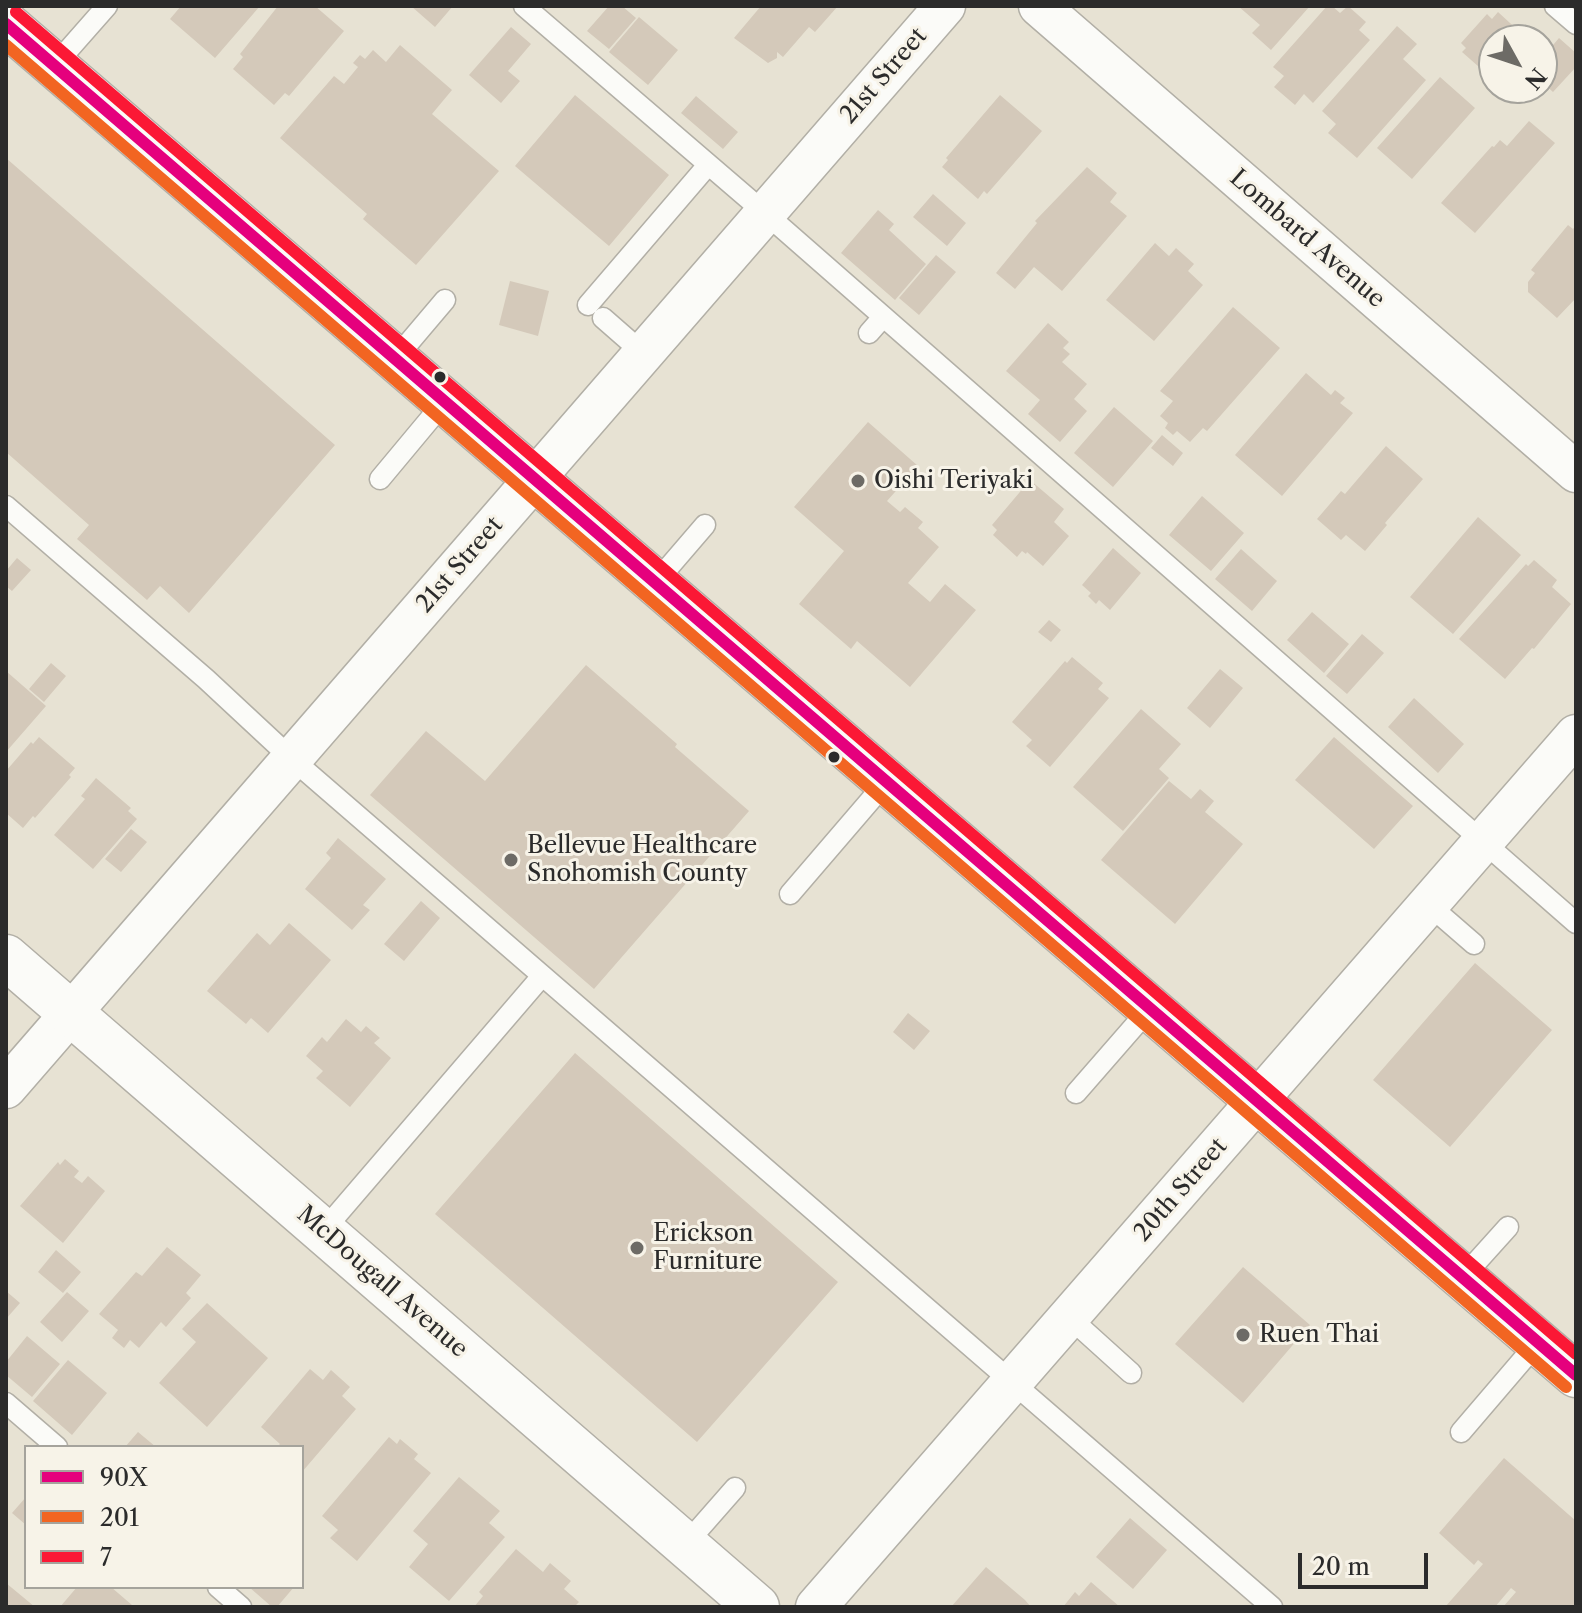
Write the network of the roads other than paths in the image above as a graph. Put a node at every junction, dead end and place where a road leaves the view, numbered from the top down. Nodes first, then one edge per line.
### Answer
1 (107, 6) edge
2 (524, 6) edge
3 (945, 6) edge
4 (1039, 6) edge
5 (1555, 6) edge
6 (6, 24) edge
7 (1576, 24) edge
8 (55, 65) junction
9 (708, 165) junction
10 (765, 213) junction
11 (445, 300) dead end
12 (883, 317) junction
13 (869, 333) dead end
14 (643, 353) junction
15 (395, 359) junction
16 (445, 401) junction
17 (1576, 472) edge
18 (535, 478) junction
19 (380, 479) dead end
20 (6, 506) edge
21 (705, 525) dead end
22 (656, 582) junction
23 (1576, 735) edge
24 (292, 759) junction
25 (887, 781) junction
26 (1482, 843) junction
27 (790, 894) dead end
28 (1429, 905) junction
29 (1576, 923) edge
30 (1474, 944) dead end
31 (6, 957) edge
32 (542, 976) junction
33 (1151, 1007) junction
34 (71, 1013) junction
35 (6, 1088) edge
36 (1076, 1093) dead end
37 (1259, 1100) junction
38 (1508, 1227) dead end
39 (323, 1231) junction
40 (1463, 1277) junction
41 (1069, 1317) junction
42 (1538, 1342) junction
43 (1131, 1373) dead end
44 (1576, 1375) edge
45 (1013, 1381) junction
46 (6, 1403) edge
47 (1461, 1432) dead end
48 (55, 1445) edge
49 (735, 1488) dead end
50 (685, 1545) junction
51 (220, 1589) edge
52 (241, 1607) edge
53 (757, 1607) edge
54 (816, 1607) edge
55 (1272, 1607) edge

1 - 8 lane
2 - 9 lane
3 - 10 street, 21st Street
4 - 17 street, Lombard Avenue
5 - 7 lane
6 - 8 main road
8 - 15 main road
9 - 10 lane
9 - 14 lane
10 - 12 lane
10 - 14 street, 21st Street
11 - 15 lane
12 - 13 lane
12 - 26 lane
14 - 18 street, 21st Street
15 - 16 main road
16 - 18 main road
16 - 19 lane
18 - 22 main road
18 - 24 street, 21st Street
20 - 24 lane
21 - 22 lane
22 - 25 main road
23 - 26 street, 20th Street
24 - 32 lane
24 - 34 street, 21st Street
25 - 27 lane
25 - 33 main road
26 - 28 street, 20th Street
26 - 29 lane
28 - 30 lane
28 - 37 street, 20th Street
31 - 34 main road, McDougall Avenue
32 - 39 lane
32 - 45 lane
33 - 36 lane
33 - 37 main road
34 - 35 street, 21st Street
34 - 39 main road, McDougall Avenue
37 - 40 main road
37 - 41 street, 20th Street
38 - 40 lane
39 - 50 main road, McDougall Avenue
40 - 42 main road
41 - 43 lane
41 - 45 street, 20th Street
42 - 44 main road
42 - 47 lane
45 - 54 street, 20th Street
45 - 55 lane
46 - 48 lane
49 - 50 lane
50 - 53 main road, McDougall Avenue
51 - 52 lane

